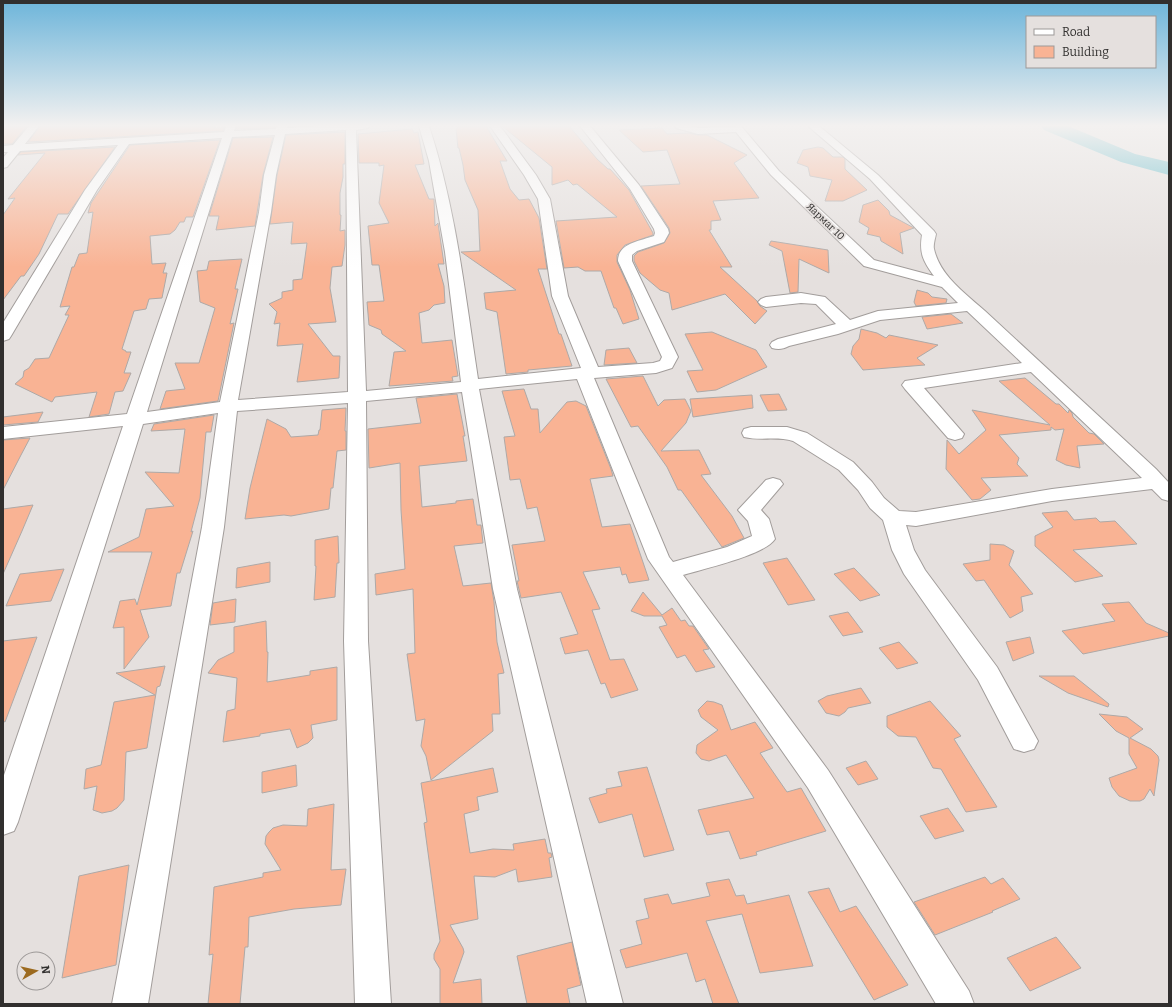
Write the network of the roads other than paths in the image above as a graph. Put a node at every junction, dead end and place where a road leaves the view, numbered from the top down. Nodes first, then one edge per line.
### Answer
1 (103, 173) edge
2 (215, 173) edge
3 (270, 173) edge
4 (356, 173) edge
5 (437, 173) edge
6 (528, 173) edge
7 (623, 173) edge
8 (775, 173) edge
9 (869, 173) edge
10 (947, 284) junction
11 (766, 302) dead end
12 (971, 306) junction
13 (847, 326) junction
14 (3, 336) edge
15 (778, 345) dead end
16 (1034, 366) junction
17 (587, 373) junction
18 (470, 386) junction
19 (357, 396) junction
20 (228, 406) junction
21 (136, 419) junction
22 (3, 433) edge
23 (751, 433) dead end
24 (955, 434) dead end
25 (773, 484) dead end
26 (1163, 489) edge
27 (893, 517) junction
28 (668, 571) junction
29 (1024, 741) dead end
30 (3, 822) edge
31 (130, 1004) edge
32 (373, 1004) edge
33 (605, 1004) edge
34 (956, 1004) edge

1 - 14 street
2 - 21 street
3 - 20 street
4 - 19 street
5 - 18 street
6 - 17 street
7 - 17 street
8 - 10 street, Яармаг 10
9 - 10 street
10 - 12 street
11 - 13 street
12 - 13 street
12 - 16 street
13 - 15 street
16 - 24 street
16 - 26 street
17 - 18 street
17 - 28 street
18 - 19 street
18 - 33 street
19 - 20 street
19 - 32 street
20 - 21 street
20 - 31 street
21 - 22 street
21 - 30 street
23 - 27 street
25 - 28 street
26 - 27 street
27 - 29 street
28 - 34 street

